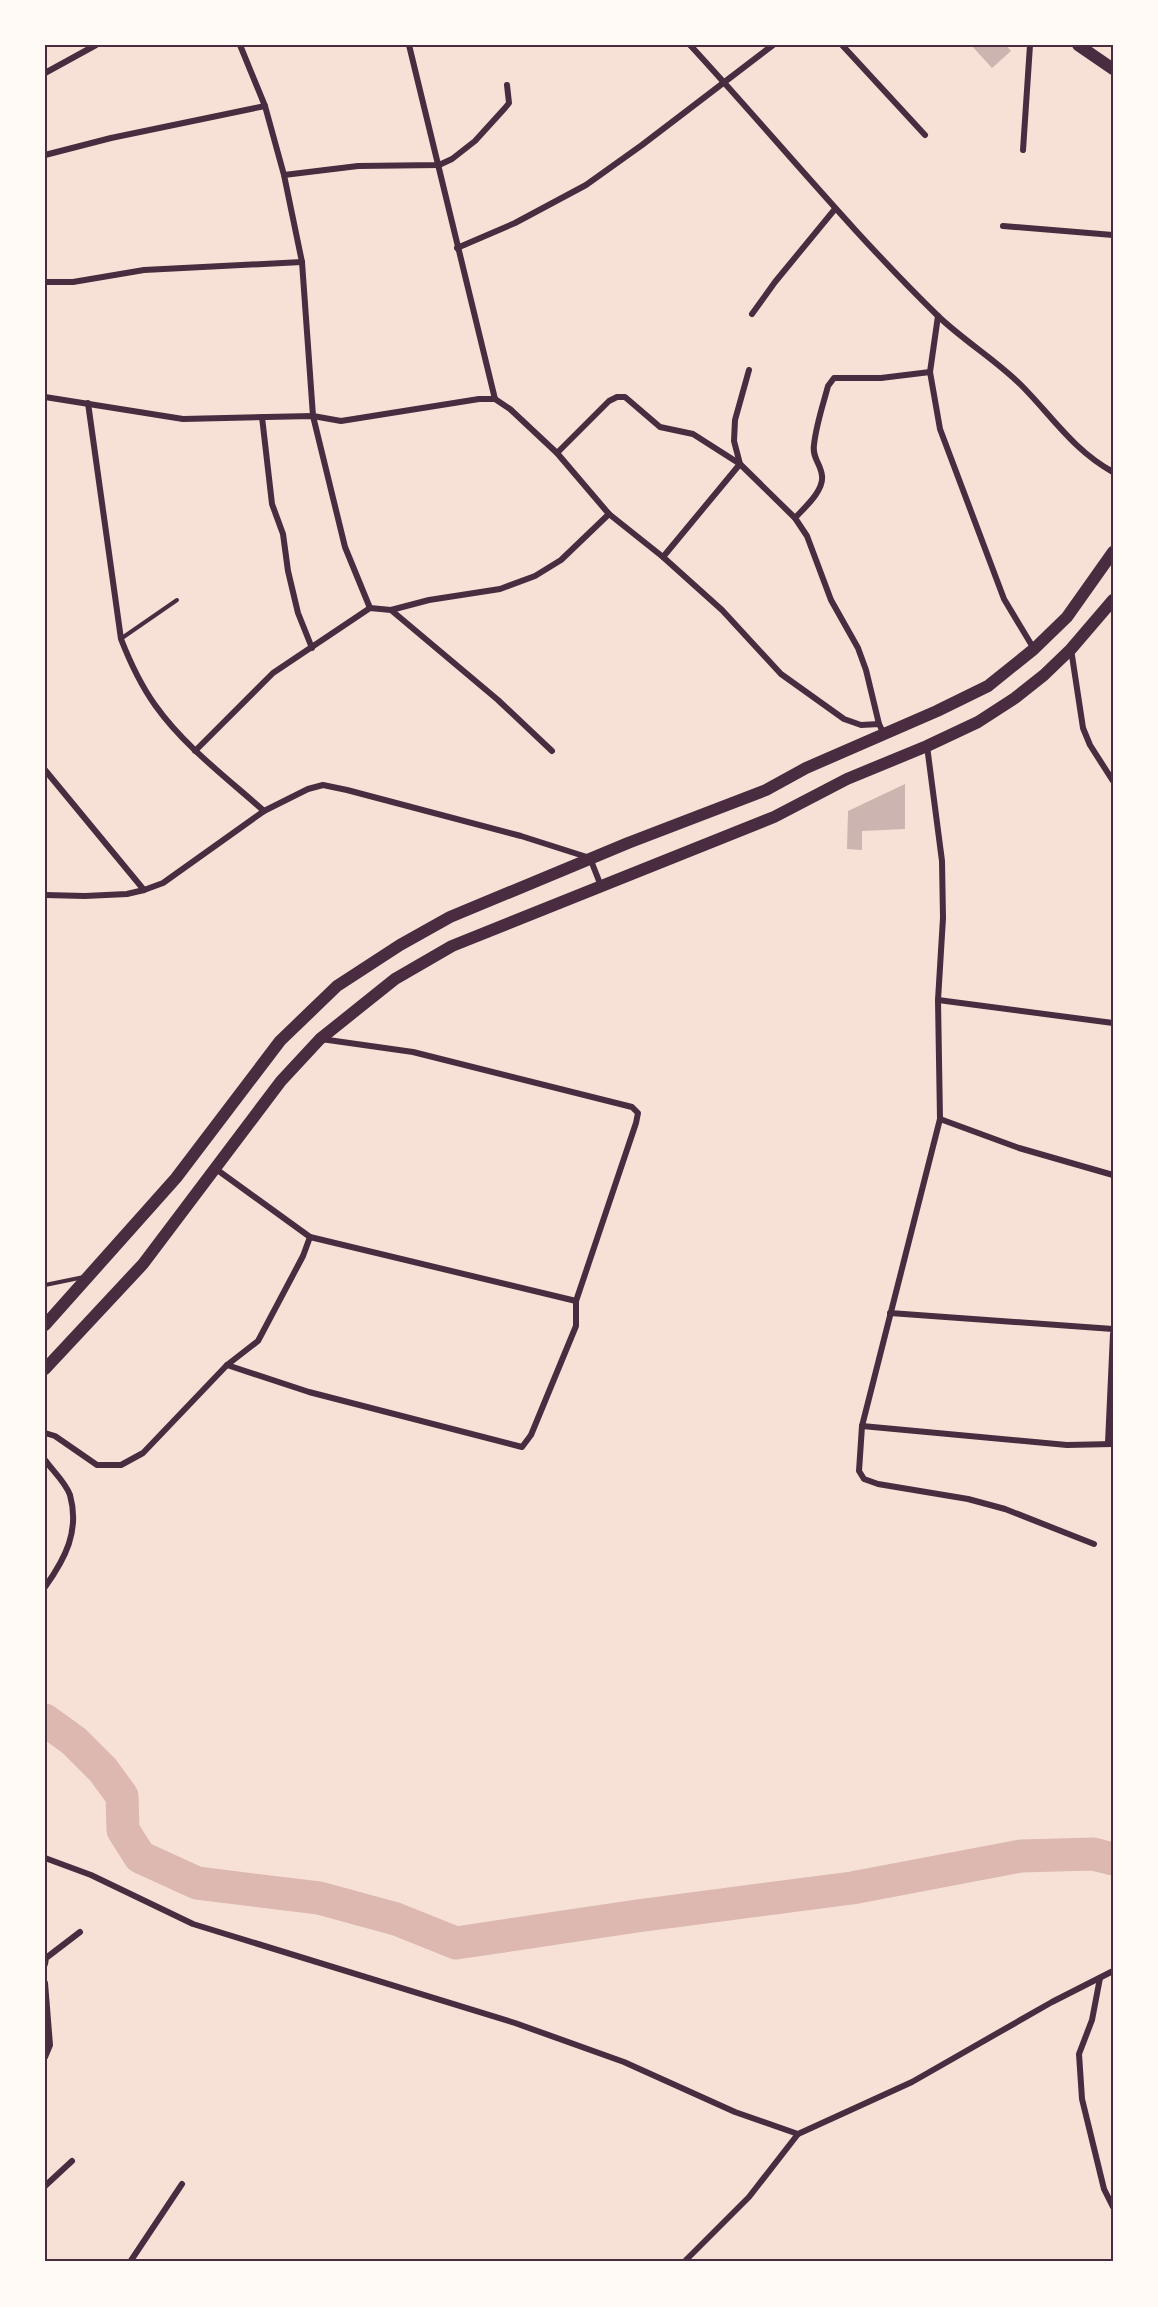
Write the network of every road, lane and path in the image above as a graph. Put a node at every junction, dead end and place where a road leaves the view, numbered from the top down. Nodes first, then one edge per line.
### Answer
1 (96, 45) edge
2 (240, 45) edge
3 (409, 45) edge
4 (690, 45) edge
5 (773, 45) edge
6 (842, 45) edge
7 (1030, 45) edge
8 (1078, 45) edge
9 (1113, 69) edge
10 (45, 73) edge
11 (723, 81) junction
12 (507, 85) dead end
13 (265, 106) junction
14 (925, 135) dead end
15 (1023, 150) dead end
16 (45, 155) edge
17 (439, 165) junction
18 (284, 175) junction
19 (835, 209) junction
20 (1003, 226) dead end
21 (1113, 235) edge
22 (456, 248) junction
23 (302, 262) junction
24 (45, 282) edge
25 (752, 314) dead end
26 (938, 316) junction
27 (749, 370) dead end
28 (930, 372) junction
29 (45, 398) edge
30 (495, 399) junction
31 (88, 403) junction
32 (313, 416) junction
33 (262, 417) junction
34 (557, 453) junction
35 (740, 464) junction
36 (1113, 472) edge
37 (609, 514) junction
38 (795, 518) junction
39 (1113, 552) edge
40 (663, 557) junction
41 (177, 600) dead end
42 (1113, 600) edge
43 (370, 608) junction
44 (391, 610) junction
45 (121, 639) junction
46 (312, 648) junction
47 (1034, 649) junction
48 (1071, 649) junction
49 (881, 729) junction
50 (927, 746) junction
51 (195, 750) junction
52 (552, 751) dead end
53 (45, 770) edge
54 (1113, 781) edge
55 (264, 811) junction
56 (590, 858) junction
57 (601, 886) junction
58 (144, 890) junction
59 (45, 894) edge
60 (938, 1000) junction
61 (1113, 1023) edge
62 (320, 1039) junction
63 (940, 1119) junction
64 (216, 1169) junction
65 (1113, 1175) edge
66 (310, 1237) junction
67 (90, 1276) junction
68 (45, 1285) edge
69 (576, 1301) junction
70 (890, 1313) junction
71 (45, 1325) edge
72 (1113, 1329) edge
73 (1113, 1334) edge
74 (227, 1365) junction
75 (45, 1369) edge
76 (862, 1426) junction
77 (45, 1433) edge
78 (1111, 1444) edge
79 (45, 1460) edge
80 (1094, 1544) dead end
81 (45, 1587) edge
82 (45, 1858) edge
83 (80, 1932) dead end
84 (45, 1964) edge
85 (1113, 1971) edge
86 (1100, 1978) junction
87 (45, 1983) edge
88 (45, 2057) edge
89 (798, 2134) junction
90 (72, 2162) dead end
91 (182, 2184) dead end
92 (45, 2186) edge
93 (1113, 2207) edge
94 (130, 2262) edge
95 (684, 2262) edge

1 - 10 street
2 - 13 street
3 - 17 street
4 - 11 street
5 - 11 street
6 - 14 street
7 - 15 street
8 - 9 main road
11 - 19 street
11 - 22 street
12 - 17 street
13 - 16 street
13 - 18 street
17 - 18 street
17 - 22 street
18 - 23 street
19 - 25 street
19 - 26 street
20 - 21 street
22 - 30 street
23 - 24 street
23 - 32 street
26 - 28 street
26 - 36 street
27 - 35 street
28 - 38 street
28 - 47 street
29 - 31 street
30 - 32 street
30 - 34 street
31 - 33 street
31 - 45 street
32 - 33 street
32 - 43 street
33 - 46 street
34 - 35 street
34 - 37 street
35 - 38 street
35 - 40 street
37 - 40 street
37 - 44 street
38 - 49 street
39 - 47 main road
40 - 49 street
41 - 45 lane
42 - 48 main road
43 - 44 street
43 - 46 street
44 - 52 street
45 - 51 street
46 - 51 street
47 - 49 main road
48 - 50 main road
48 - 54 street
49 - 56 main road
50 - 57 main road
50 - 60 street
51 - 55 street
53 - 58 street
55 - 56 street
55 - 58 street
56 - 57 street
56 - 67 main road
57 - 62 main road
58 - 59 street
60 - 61 street
60 - 63 street
62 - 64 main road
62 - 69 street
63 - 65 street
63 - 70 street
64 - 66 street
64 - 75 main road
66 - 69 street
66 - 74 street
67 - 68 lane
67 - 71 main road
69 - 74 street
70 - 72 street
70 - 76 street
73 - 78 street
74 - 77 street
76 - 78 street
76 - 80 street
79 - 81 street
82 - 89 street
83 - 84 street
85 - 86 street
86 - 89 street
86 - 93 street
87 - 88 street
89 - 95 street
90 - 92 street
91 - 94 street

